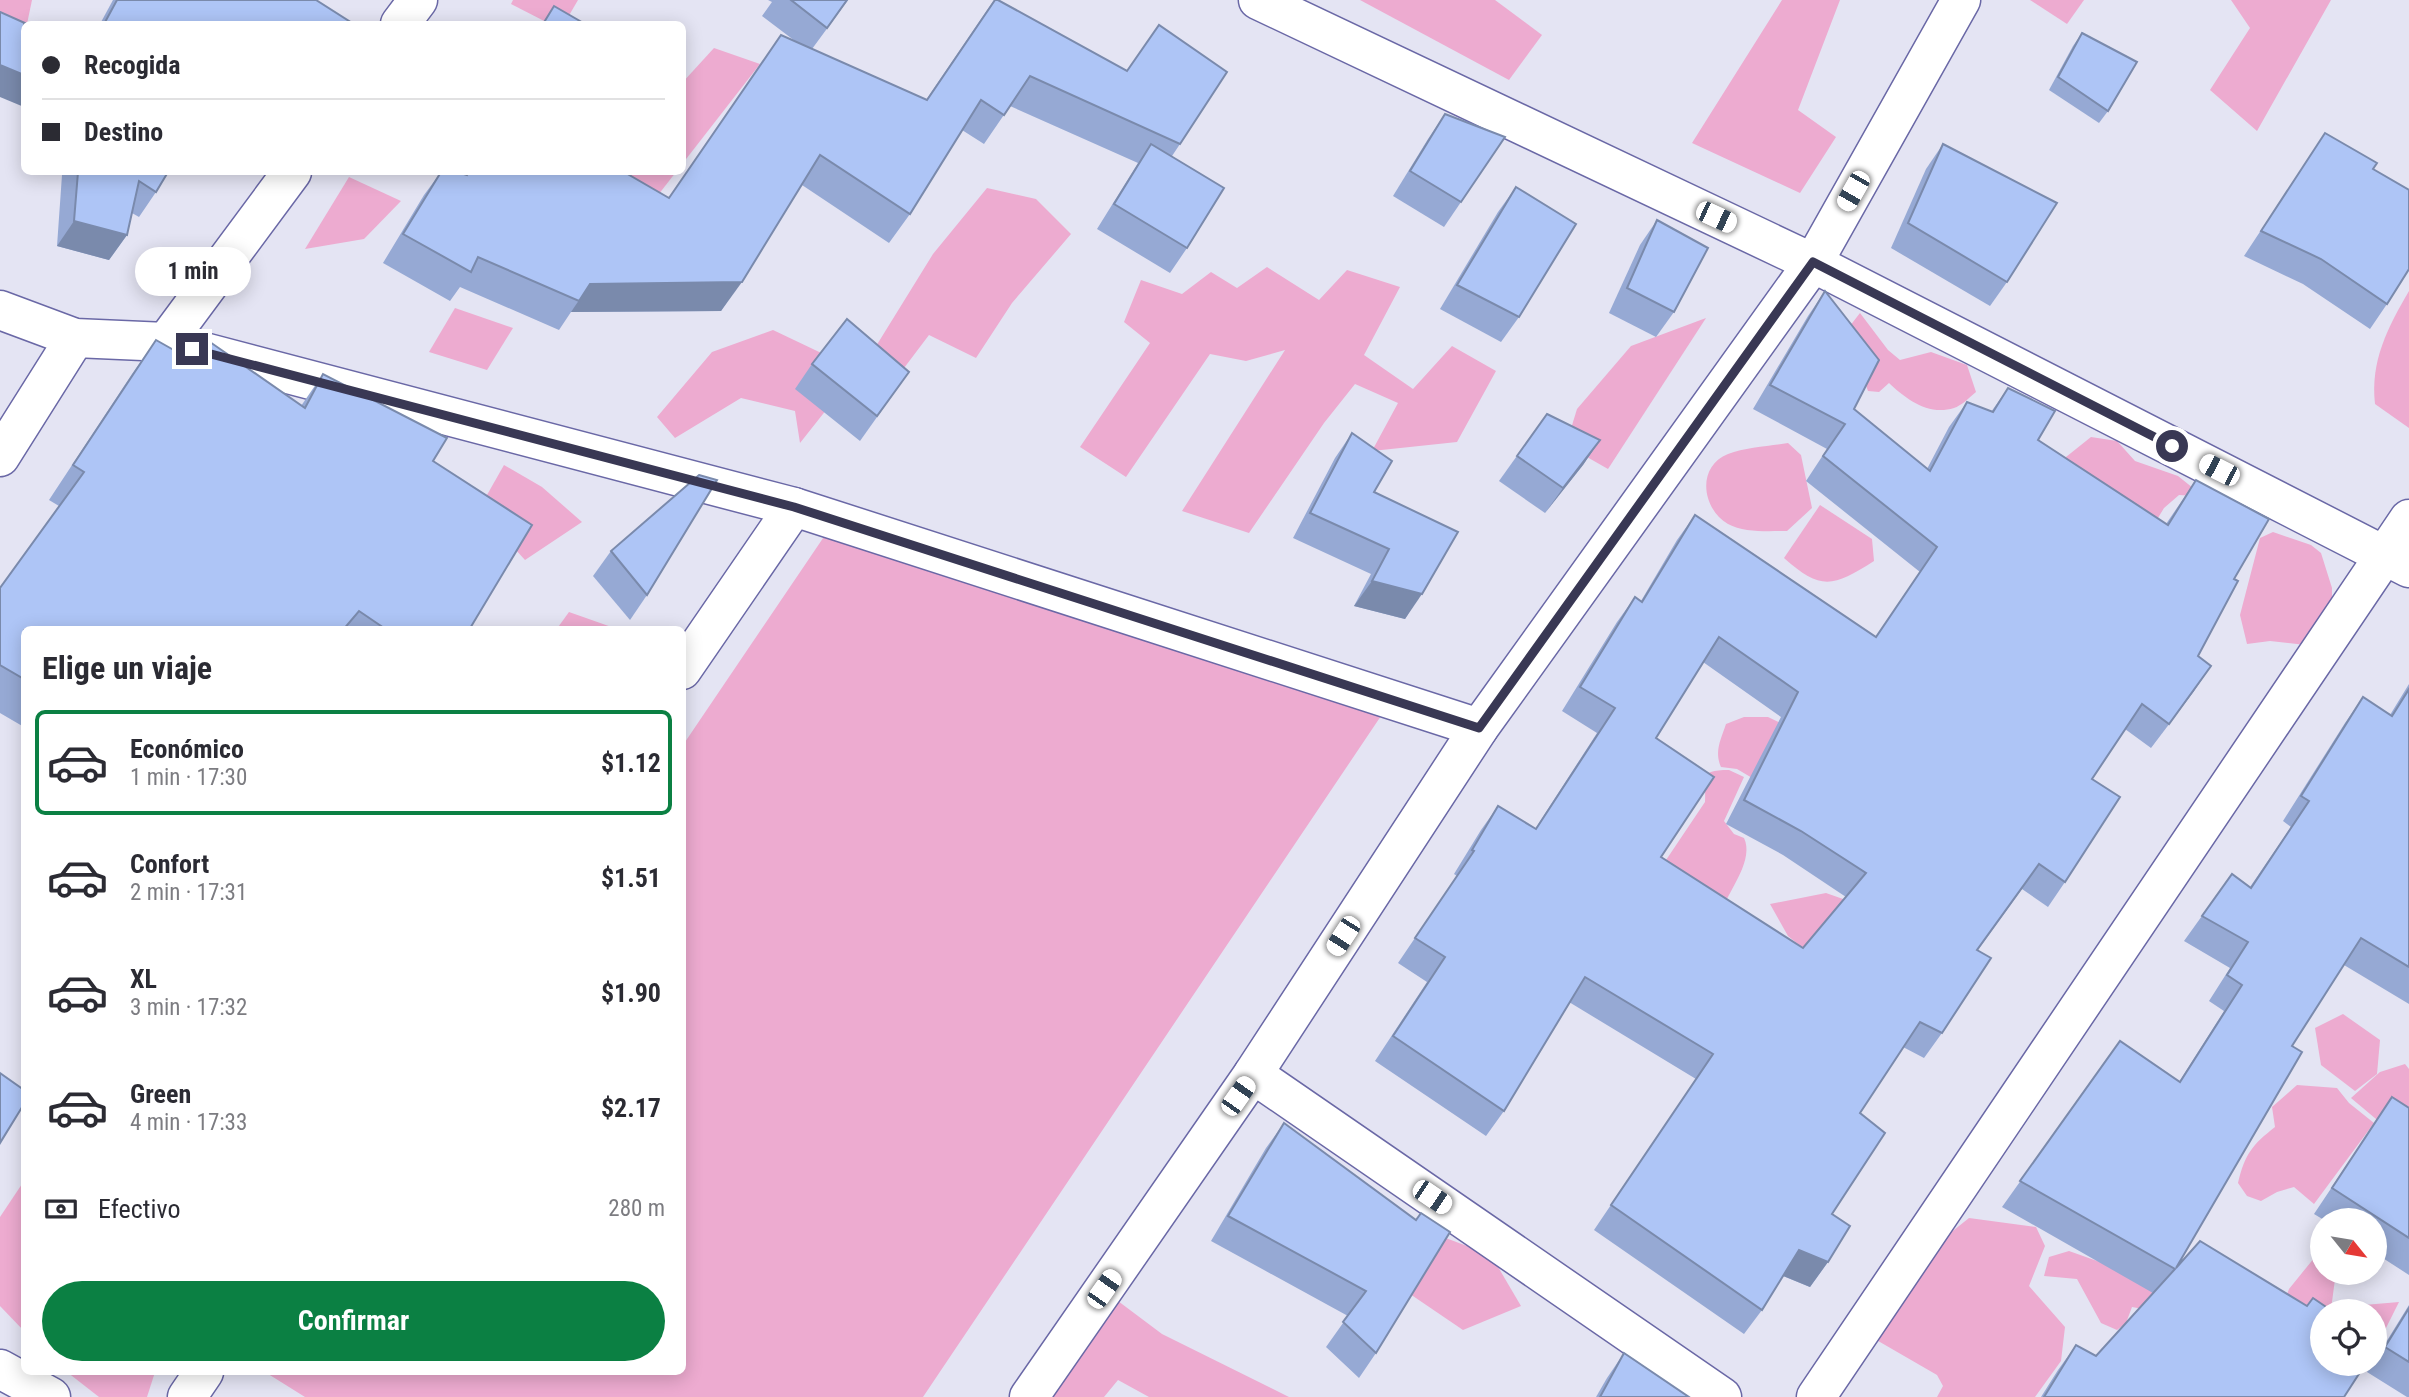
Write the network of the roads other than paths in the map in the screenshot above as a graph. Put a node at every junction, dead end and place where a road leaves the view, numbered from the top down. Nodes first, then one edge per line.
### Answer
1 (418, 0) edge
2 (1961, 0) edge
3 (1275, 4) edge
4 (402, 21) edge
5 (290, 175) edge
6 (1813, 262) junction
7 (0, 310) edge
8 (75, 338) junction
9 (166, 342) junction
10 (0, 457) edge
11 (794, 507) junction
12 (2409, 519) edge
13 (2398, 562) edge
14 (686, 664) edge
15 (1479, 728) junction
16 (1253, 1074) junction
17 (0, 1369) edge
18 (202, 1375) edge
19 (51, 1397) edge
20 (187, 1397) edge
21 (1029, 1397) edge
22 (1722, 1397) edge
23 (1816, 1397) edge

1 - 4 street
2 - 6 street
3 - 6 street
5 - 9 street
6 - 13 street
6 - 15 street
7 - 8 street
8 - 9 street
8 - 10 street
9 - 11 street
11 - 14 street
11 - 15 street
12 - 13 street
13 - 23 street
15 - 16 street
16 - 21 street
16 - 22 street
17 - 19 street
18 - 20 street

